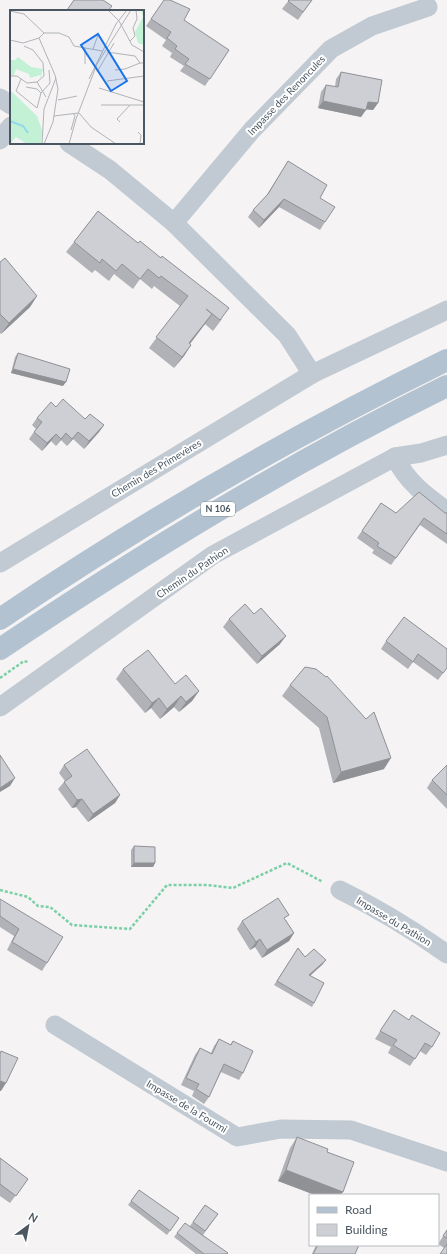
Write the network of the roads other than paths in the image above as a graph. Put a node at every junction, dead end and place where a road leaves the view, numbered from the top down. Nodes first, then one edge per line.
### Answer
1 (428, 7) dead end
2 (0, 98) edge
3 (10, 104) edge
4 (10, 127) edge
5 (0, 140) edge
6 (71, 144) edge
7 (174, 223) junction
8 (447, 310) edge
9 (447, 360) edge
10 (312, 374) junction
11 (447, 386) edge
12 (447, 445) edge
13 (395, 457) junction
14 (447, 511) edge
15 (0, 562) edge
16 (0, 619) edge
17 (0, 649) edge
18 (0, 707) edge
19 (340, 890) road end
20 (447, 954) edge
21 (55, 1026) dead end
22 (447, 1162) edge

1 - 7 street, Impasse des Renoncules
2 - 3 street
4 - 5 street
6 - 7 street
7 - 10 street
8 - 10 street, Chemin des Primevères
9 - 16 main road, N 106
10 - 15 street, Chemin des Primevères
11 - 17 main road, N 106
12 - 13 street, Chemin du Pathion
13 - 14 street
13 - 18 street, Chemin du Pathion
19 - 20 street, Impasse du Pathion
21 - 22 street, Impasse de la Fourmi

